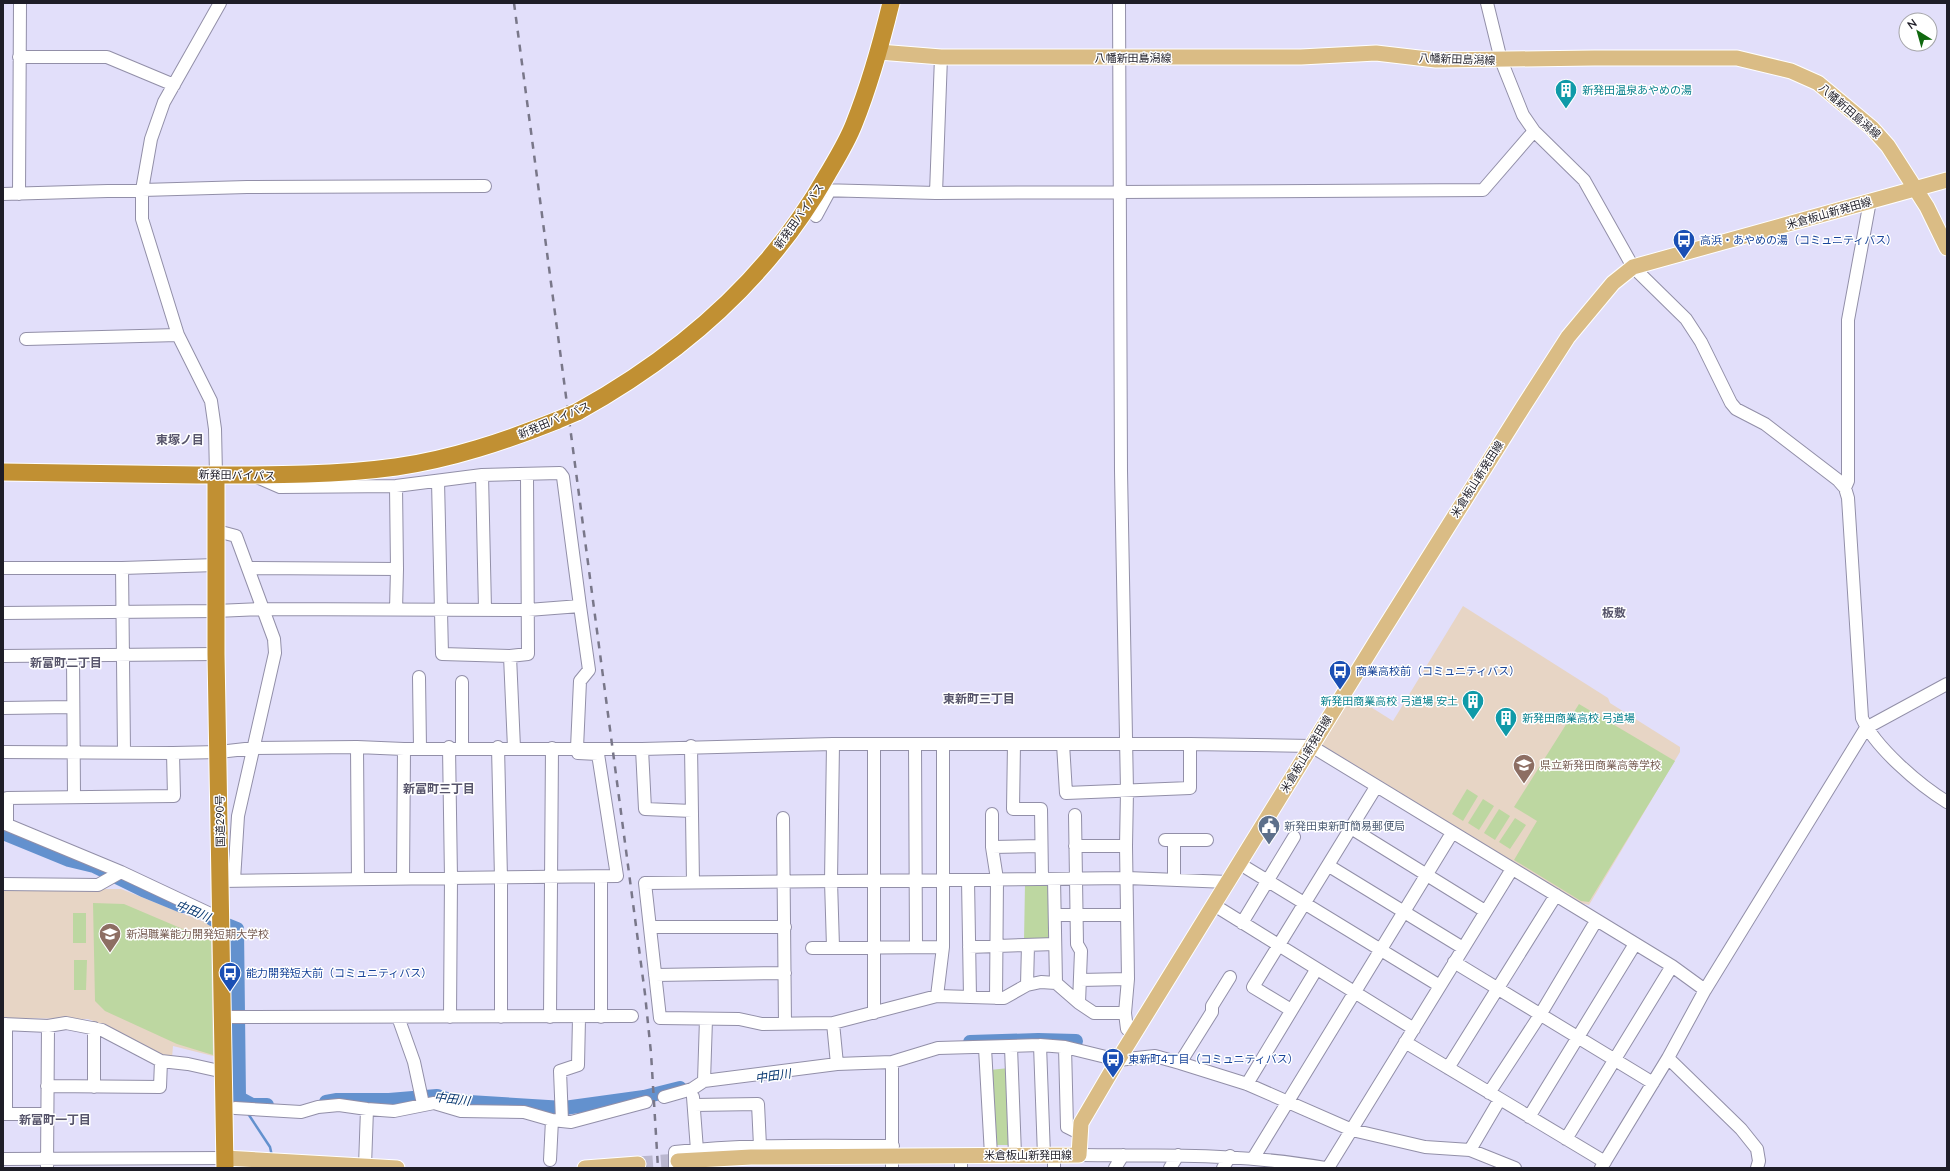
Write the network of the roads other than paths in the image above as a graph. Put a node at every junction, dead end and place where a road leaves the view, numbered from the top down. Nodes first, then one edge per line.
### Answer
1 (20, 3) edge
2 (220, 3) edge
3 (891, 3) edge
4 (1119, 3) edge
5 (1487, 3) edge
6 (880, 52) junction
7 (19, 57) junction
8 (941, 57) junction
9 (1120, 58) junction
10 (1501, 60) junction
11 (174, 85) junction
12 (1534, 131) junction
13 (1947, 180) edge
14 (485, 186) dead end
15 (1914, 188) junction
16 (142, 190) junction
17 (824, 190) junction
18 (1121, 191) junction
19 (936, 192) junction
20 (3, 194) edge
21 (19, 194) junction
22 (1870, 201) junction
23 (816, 216) dead end
24 (1947, 248) edge
25 (1633, 267) junction
26 (178, 335) junction
27 (26, 339) dead end
28 (3, 472) edge
29 (216, 475) junction
30 (482, 475) junction
31 (527, 475) junction
32 (256, 476) junction
33 (438, 481) junction
34 (396, 486) junction
35 (1845, 488) junction
36 (217, 531) junction
37 (216, 565) junction
38 (3, 568) edge
39 (122, 568) junction
40 (249, 568) junction
41 (397, 569) junction
42 (580, 606) junction
43 (439, 608) junction
44 (264, 609) junction
45 (484, 609) junction
46 (396, 610) junction
47 (528, 610) junction
48 (216, 611) junction
49 (123, 612) junction
50 (3, 613) edge
51 (216, 654) junction
52 (3, 656) edge
53 (73, 656) junction
54 (123, 656) junction
55 (510, 656) junction
56 (419, 677) dead end
57 (462, 682) dead end
58 (1947, 684) edge
59 (72, 707) junction
60 (3, 708) edge
61 (1866, 728) junction
62 (833, 744) junction
63 (874, 744) junction
64 (915, 744) junction
65 (943, 744) junction
66 (1014, 744) junction
67 (1064, 744) junction
68 (1126, 744) junction
69 (1190, 744) junction
70 (691, 746) junction
71 (1311, 746) junction
72 (356, 747) junction
73 (462, 747) junction
74 (498, 747) junction
75 (254, 748) junction
76 (420, 748) junction
77 (449, 748) junction
78 (514, 748) junction
79 (552, 748) junction
80 (576, 748) junction
81 (642, 748) junction
82 (404, 749) junction
83 (72, 751) junction
84 (3, 752) edge
85 (124, 752) junction
86 (219, 752) junction
87 (173, 753) junction
88 (1376, 788) junction
89 (1127, 791) junction
90 (74, 796) junction
91 (1947, 802) edge
92 (692, 811) junction
93 (992, 814) dead end
94 (1075, 815) dead end
95 (783, 818) dead end
96 (5, 824) edge
97 (1351, 828) junction
98 (1452, 833) junction
99 (1294, 837) dead end
100 (1207, 840) dead end
101 (1041, 846) junction
102 (1075, 846) junction
103 (1126, 846) junction
104 (992, 847) junction
105 (1240, 864) junction
106 (1329, 866) junction
107 (1512, 869) junction
108 (122, 872) junction
109 (1428, 875) junction
110 (551, 877) junction
111 (602, 877) junction
112 (451, 878) junction
113 (501, 878) junction
114 (1075, 878) junction
115 (1127, 878) junction
116 (358, 879) junction
117 (403, 879) junction
118 (997, 879) junction
119 (1042, 879) junction
120 (1054, 879) junction
121 (1174, 879) junction
122 (874, 880) junction
123 (916, 880) junction
124 (943, 880) junction
125 (968, 880) junction
126 (1267, 880) junction
127 (227, 881) junction
128 (831, 881) junction
129 (693, 882) junction
130 (785, 882) junction
131 (1228, 882) junction
132 (3, 884) edge
133 (1556, 895) junction
134 (1304, 904) junction
135 (1214, 905) junction
136 (1485, 911) junction
137 (1405, 913) junction
138 (1055, 915) junction
139 (1076, 915) junction
140 (1127, 915) junction
141 (1596, 921) junction
142 (1242, 923) junction
143 (221, 925) junction
144 (650, 927) junction
145 (785, 927) junction
146 (1055, 944) junction
147 (1635, 944) junction
148 (1028, 945) junction
149 (996, 946) junction
150 (1279, 946) junction
151 (833, 947) junction
152 (874, 947) junction
153 (916, 947) junction
154 (943, 947) junction
155 (969, 947) junction
156 (812, 948) dead end
157 (1463, 948) junction
158 (1381, 951) junction
159 (1454, 962) junction
160 (1672, 966) junction
161 (1316, 970) junction
162 (785, 973) junction
163 (655, 975) junction
164 (1230, 976) dead end
165 (1128, 979) junction
166 (1080, 980) junction
167 (1056, 983) junction
168 (1027, 985) junction
169 (1440, 986) junction
170 (1499, 989) junction
171 (1705, 990) junction
172 (1355, 993) junction
173 (936, 996) junction
174 (970, 997) junction
175 (996, 998) junction
176 (1079, 1003) junction
177 (1291, 1010) junction
178 (874, 1012) junction
179 (1125, 1013) junction
180 (1540, 1014) junction
181 (632, 1016) dead end
182 (222, 1017) junction
183 (398, 1017) junction
184 (450, 1017) junction
185 (501, 1017) junction
186 (550, 1017) junction
187 (601, 1017) junction
188 (579, 1018) junction
189 (706, 1019) junction
190 (833, 1023) junction
191 (4, 1024) edge
192 (785, 1024) junction
193 (48, 1026) junction
194 (94, 1028) junction
195 (1414, 1029) junction
196 (1134, 1035) junction
197 (1578, 1038) junction
198 (1405, 1042) junction
199 (1040, 1045) junction
200 (1011, 1047) junction
201 (1065, 1047) junction
202 (985, 1048) junction
203 (1668, 1058) junction
204 (161, 1060) junction
205 (1118, 1060) junction
206 (1614, 1060) junction
207 (892, 1062) junction
208 (1180, 1063) junction
209 (837, 1064) junction
210 (1448, 1068) junction
211 (224, 1072) junction
212 (704, 1081) junction
213 (1247, 1084) junction
214 (1653, 1084) junction
215 (48, 1086) junction
216 (94, 1087) junction
217 (692, 1089) junction
218 (1490, 1093) junction
219 (664, 1097) dead end
220 (1500, 1099) junction
221 (1289, 1101) junction
222 (646, 1102) dead end
223 (424, 1104) junction
224 (694, 1105) junction
225 (235, 1108) dead end
226 (367, 1110) junction
227 (4, 1114) edge
228 (47, 1114) junction
229 (1529, 1117) junction
230 (557, 1121) junction
231 (1352, 1130) junction
232 (1079, 1133) junction
233 (1566, 1139) junction
234 (760, 1146) junction
235 (697, 1150) junction
236 (1470, 1150) junction
237 (991, 1155) junction
238 (1015, 1155) junction
239 (1080, 1155) junction
240 (1123, 1155) junction
241 (1178, 1155) junction
242 (1230, 1156) junction
243 (892, 1157) edge
244 (1254, 1157) junction
245 (3, 1159) edge
246 (550, 1160) dead end
247 (1051, 1160) edge
248 (961, 1161) edge
249 (47, 1163) edge
250 (163, 1163) edge
251 (225, 1163) edge
252 (251, 1164) edge
253 (638, 1164) dead end
254 (676, 1164) edge
255 (1276, 1164) edge
256 (1603, 1165) edge
257 (365, 1166) junction
258 (396, 1168) edge
259 (585, 1168) edge
260 (1115, 1168) edge
261 (1170, 1168) edge
262 (1223, 1168) edge
263 (1325, 1168) edge
264 (1328, 1168) edge
265 (1514, 1168) edge
266 (1758, 1168) edge

1 - 7 street
2 - 11 street
3 - 6 highway, 新発田バイパス
4 - 9 street
5 - 10 street
6 - 8 main road, 八幡新田島潟線
6 - 17 highway, 新発田バイパス
7 - 11 street
7 - 21 street
8 - 9 main road, 八幡新田島潟線
8 - 19 street
9 - 10 main road, 八幡新田島潟線
9 - 18 street
10 - 12 street
10 - 15 main road, 八幡新田島潟線
11 - 16 street
12 - 18 street
12 - 25 street
13 - 15 main road, 米倉板山新発田線
14 - 16 street
15 - 22 main road, 米倉板山新発田線
15 - 24 main road, 八幡新田島潟線
16 - 21 street
16 - 26 street
17 - 19 street
17 - 23 street
17 - 32 highway, 新発田バイパス, bridge
18 - 19 street
18 - 68 street
20 - 21 street
22 - 25 main road, 米倉板山新発田線
22 - 35 street
25 - 35 street
25 - 71 main road, 米倉板山新発田線
26 - 27 street
26 - 29 street
28 - 29 highway, 新発田バイパス
29 - 32 highway, 新発田バイパス
29 - 36 highway, 国道290号
30 - 31 street
30 - 33 street
30 - 45 street
31 - 42 street
31 - 47 street
32 - 34 street
33 - 34 street
33 - 43 street
34 - 41 street
35 - 61 street
36 - 37 highway, 国道290号
36 - 40 street
37 - 39 street
37 - 48 highway, 国道290号
38 - 39 street
39 - 49 street
40 - 41 street
40 - 44 street
41 - 46 street
42 - 47 street
42 - 80 street
43 - 45 street
43 - 46 street
43 - 55 street
44 - 46 street
44 - 48 street
44 - 75 street
45 - 47 street
47 - 55 street
48 - 49 street
48 - 51 highway, 国道290号
49 - 50 street
49 - 54 street
51 - 54 street
51 - 86 highway, 国道290号
52 - 53 street
53 - 54 street
53 - 59 street
54 - 85 street
55 - 78 street
56 - 76 street
57 - 73 street
58 - 61 street
59 - 60 street
59 - 83 street
61 - 91 street
61 - 171 street
62 - 63 street
62 - 70 street
62 - 128 street
63 - 64 street
63 - 122 street
64 - 65 street
64 - 123 street
65 - 66 street
65 - 124 street
66 - 67 street
66 - 101 street
67 - 68 street
67 - 89 street
68 - 69 street
68 - 89 street
69 - 71 street
69 - 89 street
70 - 81 street
70 - 92 street
71 - 88 street
71 - 105 main road, 米倉板山新発田線
72 - 75 street
72 - 82 street
72 - 116 street
73 - 74 street
73 - 77 street
74 - 78 street
74 - 113 street
75 - 86 street
75 - 127 street
76 - 77 street
76 - 82 street
77 - 112 street
78 - 79 street
79 - 80 street
79 - 110 street
80 - 81 street
80 - 111 street
81 - 92 street
82 - 117 street
83 - 84 street
83 - 85 street
83 - 90 street
85 - 87 street
86 - 87 street
86 - 127 highway, 国道290号
87 - 90 street
88 - 97 street
88 - 98 street
89 - 103 street
90 - 96 street
92 - 129 street
93 - 104 street
94 - 102 street
95 - 130 street
96 - 108 street
97 - 106 street
97 - 109 street
98 - 107 street
98 - 109 street
99 - 126 street
100 - 121 street
101 - 104 street
101 - 119 street
102 - 103 street
102 - 114 street
103 - 115 street
104 - 118 street
105 - 126 street
105 - 131 main road, 米倉板山新発田線
106 - 134 street
106 - 137 street
107 - 133 street
107 - 136 street
108 - 132 street
108 - 143 street
109 - 136 street
109 - 137 street
110 - 111 street
110 - 113 street
110 - 186 street
111 - 187 street
112 - 113 street
112 - 117 street
112 - 184 street
113 - 185 street
114 - 115 street
114 - 120 street
114 - 139 street
115 - 121 street
115 - 140 street
116 - 117 street
116 - 127 street
118 - 119 street
118 - 125 street
118 - 149 street
119 - 120 street
120 - 138 street
121 - 131 street
122 - 123 street
122 - 128 street
122 - 152 street
123 - 124 street
123 - 153 street
124 - 125 street
124 - 154 street
125 - 155 street
126 - 134 street
126 - 142 street
127 - 143 highway, 国道290号
128 - 130 street
128 - 151 street
129 - 130 street
129 - 144 street
130 - 145 street
131 - 135 main road, 米倉板山新発田線
133 - 141 street
133 - 170 street
134 - 150 street
134 - 158 street
135 - 142 street
135 - 196 main road, 米倉板山新発田線
136 - 157 street
137 - 157 street
137 - 158 street
138 - 139 street
138 - 146 street
139 - 140 street
139 - 166 street
140 - 165 street
141 - 147 street
141 - 180 street
142 - 150 street
143 - 182 highway, 国道290号
144 - 145 street
144 - 163 street
145 - 162 street
146 - 148 street
146 - 167 street
147 - 160 street
147 - 197 street
148 - 149 street
148 - 168 street
149 - 155 street
149 - 175 street
150 - 161 street
150 - 177 street
151 - 152 street
151 - 156 street
152 - 153 street
152 - 178 street
153 - 154 street
154 - 173 street
155 - 174 street
157 - 159 street
158 - 169 street
158 - 172 street
159 - 169 street
159 - 170 street
160 - 171 street
160 - 206 street
161 - 172 street
161 - 177 street
162 - 163 street
162 - 192 street
163 - 189 street
164 - 208 street
165 - 166 street
165 - 179 street
166 - 176 street
167 - 168 street
167 - 176 street
168 - 175 street
169 - 195 street
170 - 180 street
170 - 210 street
171 - 203 street
172 - 195 street
172 - 221 street
173 - 174 street
173 - 178 street
174 - 175 street
176 - 179 street
177 - 213 street
178 - 190 street
179 - 196 street
180 - 197 street
180 - 218 street
181 - 187 street
182 - 183 street
182 - 211 highway, 国道290号
183 - 184 street
183 - 223 street
184 - 185 street
185 - 186 street
186 - 188 street
187 - 188 street
188 - 230 street
189 - 192 street
189 - 212 street
190 - 192 street
190 - 209 street
191 - 193 street
191 - 227 street
193 - 194 street
193 - 215 street
194 - 204 street
194 - 216 street
195 - 198 street
196 - 205 main road, 米倉板山新発田線
197 - 206 street
197 - 229 street
198 - 210 street
198 - 231 street
199 - 200 street
199 - 201 street
199 - 247 street
200 - 202 street
200 - 238 street
201 - 205 street
201 - 232 street
202 - 207 street
202 - 237 street
203 - 214 street
203 - 266 street
204 - 211 street
204 - 216 street
205 - 208 street
205 - 232 main road, 米倉板山新発田線
206 - 214 street
206 - 233 street
207 - 209 street
207 - 243 street
208 - 213 street
209 - 212 street
210 - 218 street
211 - 251 highway, 国道290号
212 - 217 street
213 - 221 street
214 - 256 street
215 - 216 street
215 - 228 street
217 - 219 street
217 - 224 street
218 - 220 street
220 - 229 street
220 - 236 street
221 - 231 street
221 - 244 street
222 - 230 street
223 - 226 street
223 - 230 street
224 - 234 street
224 - 235 street
225 - 226 street
226 - 257 street
227 - 228 street
228 - 249 street
229 - 233 street
230 - 246 street
231 - 236 street
231 - 264 street
232 - 239 main road, 米倉板山新発田線
233 - 256 street
234 - 235 street
234 - 243 street
235 - 254 street
236 - 265 street
237 - 238 main road, 米倉板山新発田線
237 - 248 main road, 米倉板山新発田線
238 - 247 main road, 米倉板山新発田線
239 - 240 street
239 - 247 main road, 米倉板山新発田線
240 - 241 street
240 - 260 street
241 - 242 street
241 - 261 street
242 - 244 street
242 - 262 street
243 - 248 main road, 米倉板山新発田線
243 - 254 main road, 米倉板山新発田線
244 - 255 street
245 - 249 street
249 - 250 street
250 - 251 street
251 - 252 main road
252 - 257 main road
253 - 259 main road
255 - 263 street
257 - 258 main road

